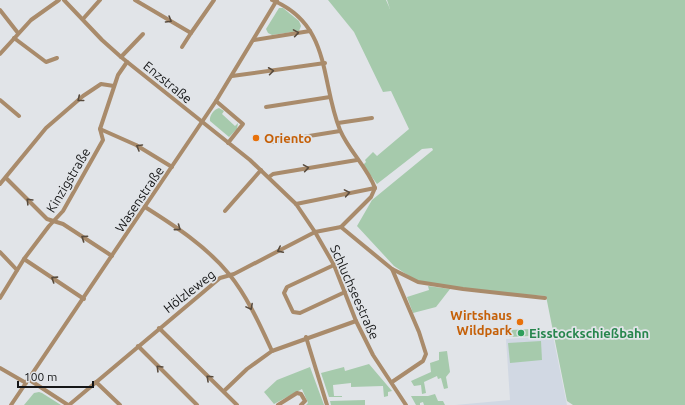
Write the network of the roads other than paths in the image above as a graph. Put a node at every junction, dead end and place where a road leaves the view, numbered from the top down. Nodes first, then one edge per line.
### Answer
1 (59, 0) edge
2 (64, 0) edge
3 (100, 0) edge
4 (136, 0) edge
5 (214, 0) edge
6 (275, 1) edge
7 (0, 10) edge
8 (82, 19) junction
9 (310, 31) junction
10 (18, 33) junction
11 (191, 33) junction
12 (143, 34) dead end
13 (14, 38) junction
14 (254, 40) junction
15 (182, 47) dead end
16 (0, 54) edge
17 (121, 57) junction
18 (57, 58) dead end
19 (127, 62) junction
20 (325, 63) junction
21 (232, 76) junction
22 (114, 86) junction
23 (330, 97) junction
24 (0, 100) edge
25 (216, 101) junction
26 (266, 107) dead end
27 (20, 116) dead end
28 (372, 118) dead end
29 (202, 122) junction
30 (338, 123) junction
31 (100, 129) junction
32 (340, 131) junction
33 (272, 142) dead end
34 (228, 143) junction
35 (357, 160) junction
36 (172, 167) junction
37 (261, 170) junction
38 (269, 177) junction
39 (6, 178) junction
40 (0, 184) edge
41 (374, 188) junction
42 (296, 204) junction
43 (145, 206) junction
44 (224, 212) dead end
45 (55, 222) junction
46 (340, 227) junction
47 (315, 232) junction
48 (0, 252) edge
49 (112, 256) junction
50 (24, 259) junction
51 (334, 265) junction
52 (392, 269) junction
53 (17, 270) junction
54 (230, 275) junction
55 (346, 292) junction
56 (0, 298) edge
57 (544, 298) dead end
58 (84, 299) junction
59 (356, 321) junction
60 (159, 328) junction
61 (306, 337) junction
62 (138, 346) junction
63 (272, 351) junction
64 (0, 368) edge
65 (27, 381) junction
66 (96, 382) junction
67 (392, 382) junction
68 (224, 391) junction
69 (11, 405) edge
70 (68, 405) edge
71 (120, 405) edge
72 (197, 405) edge
73 (237, 405) edge
74 (278, 405) edge
75 (301, 405) edge
76 (327, 405) edge
77 (406, 405) edge

1 - 10 street
2 - 8 street, Enzstraße
3 - 8 street
4 -> 11 street
5 - 11 street
6 - 9 street
6 - 14 street, Wasenstraße
7 - 10 street
8 - 17 street, Enzstraße
14 -> 9 street
9 - 20 street
10 - 13 street
11 - 15 street
12 - 17 street
13 - 16 street
13 - 18 street
14 - 21 street, Wasenstraße
17 - 19 street, Enzstraße
19 - 22 street, Kinzigstraße
19 - 29 street, Enzstraße
21 -> 20 street
20 - 23 street
21 - 25 street, Wasenstraße
22 - 31 street, Kinzigstraße
22 -> 39 street
23 - 26 street
23 - 30 street
24 - 27 street
25 - 29 street, Wasenstraße
25 - 34 street
28 - 30 street
29 - 34 street, Schluchseestraße
29 - 36 street, Wasenstraße
30 - 32 street
36 -> 31 street
31 - 45 street, Kinzigstraße
32 - 33 street
32 - 35 street
34 - 37 street, Schluchseestraße
38 -> 35 street
35 - 41 street
36 - 43 street, Wasenstraße
37 - 38 street, Schluchseestraße
37 - 44 street
38 - 42 street, Schluchseestraße
39 - 40 street
45 -> 39 street
42 -> 41 street
41 - 46 street
42 - 47 street, Schluchseestraße
43 - 49 street, Wasenstraße
43 -> 54 street
49 -> 45 street
45 - 50 street, Kinzigstraße
46 - 47 street, Hölzleweg
46 - 52 street
47 - 51 street, Schluchseestraße
47 -> 54 street, Hölzleweg
48 - 53 street
49 - 58 street, Wasenstraße
50 - 53 street, Kinzigstraße
58 -> 50 street
51 - 55 street, Schluchseestraße
51 - 55 street
52 - 57 street
52 - 67 street
53 - 56 street, Kinzigstraße
54 - 60 street, Hölzleweg
54 -> 63 street
55 - 59 street, Schluchseestraße
58 - 65 street, Wasenstraße
59 - 61 street
59 - 67 street, Schluchseestraße
60 - 62 street, Hölzleweg
68 -> 60 street
61 - 63 street
61 - 76 street
62 - 66 street, Hölzleweg
72 -> 62 street
63 - 68 street
64 - 65 street
65 - 69 street, Wasenstraße
65 - 70 street
66 - 70 street, Hölzleweg
66 - 71 street
67 - 77 street, Schluchseestraße
68 - 73 street
74 - 75 street

